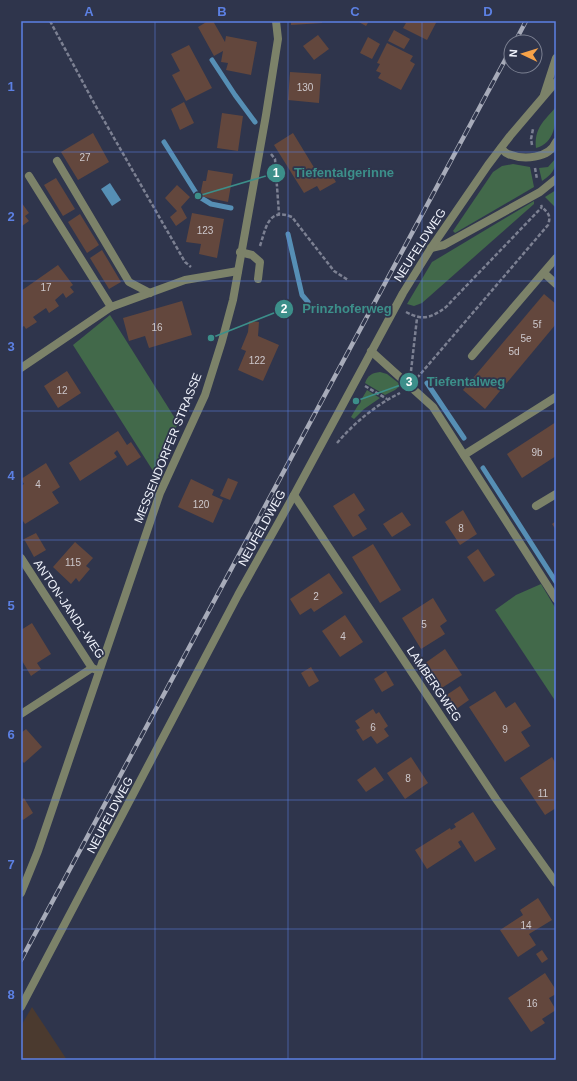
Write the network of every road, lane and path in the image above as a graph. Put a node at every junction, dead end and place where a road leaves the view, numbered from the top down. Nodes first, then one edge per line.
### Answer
1 (50, 21) edge
2 (276, 21) edge
3 (556, 58) edge
4 (556, 82) edge
5 (544, 95) junction
6 (556, 142) edge
7 (500, 148) junction
8 (259, 152) junction
9 (56, 161) dead end
10 (29, 176) dead end
11 (556, 180) edge
12 (279, 214) junction
13 (431, 248) junction
14 (240, 252) junction
15 (252, 255) junction
16 (556, 258) edge
17 (238, 271) junction
18 (544, 273) junction
19 (201, 277) junction
20 (258, 279) dead end
21 (348, 280) dead end
22 (556, 284) edge
23 (150, 293) junction
24 (111, 307) junction
25 (404, 311) dead end
26 (417, 318) junction
27 (371, 351) junction
28 (472, 356) dead end
29 (21, 368) edge
30 (410, 386) junction
31 (362, 391) dead end
32 (556, 397) edge
33 (387, 399) junction
34 (338, 434) dead end
35 (338, 442) junction
36 (334, 448) dead end
37 (464, 455) junction
38 (556, 494) edge
39 (294, 495) junction
40 (536, 506) dead end
41 (21, 558) edge
42 (556, 599) edge
43 (95, 669) junction
44 (21, 714) edge
45 (556, 883) edge
46 (21, 893) edge
47 (21, 1007) edge

1 - 19 path
2 - 8 street, MESSENDORFER STRASSE
3 - 5 street
4 - 5 street, NEUFELDWEG
5 - 7 street, NEUFELDWEG
6 - 7 street
7 - 13 street, NEUFELDWEG
8 - 12 path
8 - 14 street, MESSENDORFER STRASSE
9 - 23 street
10 - 24 street
11 - 13 street
12 - 15 path
12 - 21 path
13 - 27 street, NEUFELDWEG
14 - 15 street
14 - 17 street, MESSENDORFER STRASSE
15 - 20 street
16 - 18 street
17 - 19 street
17 - 43 street, MESSENDORFER STRASSE
18 - 22 street
18 - 28 street
19 - 23 street
23 - 24 street
24 - 29 street
25 - 26 path
26 - 30 path
26 - 30 path
27 - 30 street
27 - 39 street, NEUFELDWEG
30 - 33 path
30 - 37 street
31 - 33 path
32 - 37 street
33 - 35 path
34 - 35 path
35 - 36 path
37 - 42 street
38 - 40 street
39 - 45 street, LAMBERGWEG
39 - 47 street, NEUFELDWEG
41 - 43 street, ANTON-JANDL-WEG
43 - 44 street
43 - 46 street, MESSENDORFER STRASSE

